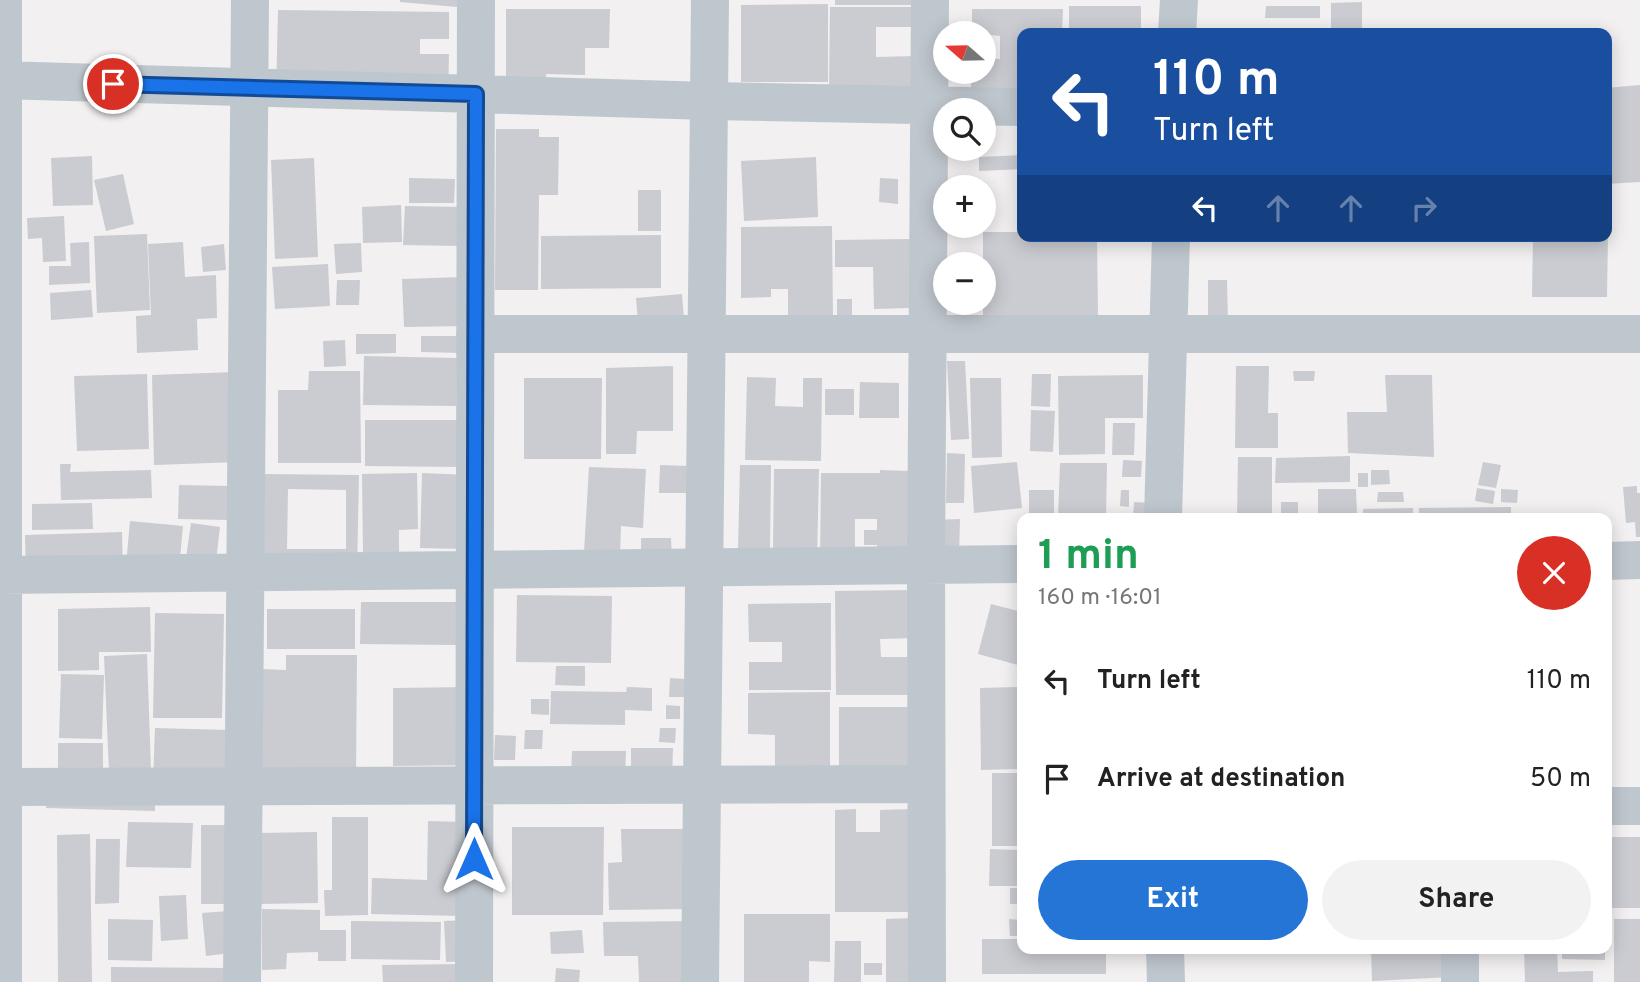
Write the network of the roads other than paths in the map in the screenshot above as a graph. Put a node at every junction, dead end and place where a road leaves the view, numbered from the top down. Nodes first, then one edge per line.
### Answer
1 (4, 0) edge
2 (250, 0) edge
3 (476, 0) edge
4 (710, 0) edge
5 (930, 0) edge
6 (1178, 0) edge
7 (1177, 28) edge
8 (2, 80) edge
9 (250, 88) junction
10 (476, 94) junction
11 (709, 101) junction
12 (929, 104) junction
13 (1017, 107) edge
14 (1171, 242) edge
15 (475, 334) junction
16 (928, 334) junction
17 (1640, 334) edge
18 (706, 335) junction
19 (1168, 335) junction
20 (1163, 513) edge
21 (1640, 560) edge
22 (1612, 561) edge
23 (926, 564) junction
24 (1017, 564) edge
25 (705, 566) junction
26 (475, 568) junction
27 (246, 571) junction
28 (2, 575) edge
29 (926, 784) junction
30 (702, 785) junction
31 (474, 786) junction
32 (244, 787) junction
33 (4, 788) junction
34 (1612, 806) edge
35 (1640, 806) edge
36 (1165, 954) edge
37 (1460, 954) edge
38 (3, 982) edge
39 (242, 982) edge
40 (474, 982) edge
41 (700, 982) edge
42 (927, 982) edge
43 (1166, 982) edge
44 (1460, 982) edge

1 - 8 street
2 - 9 street
3 - 10 street
4 - 11 street
5 - 12 street
6 - 7 street
8 - 9 street
8 - 28 street
9 - 10 street
9 - 27 street
10 - 11 street
10 - 15 street
11 - 12 street
11 - 18 street
12 - 13 street
12 - 16 street
14 - 19 street
15 - 18 street
15 - 26 street
16 - 18 street
16 - 19 street
16 - 23 street
17 - 19 street
18 - 25 street
19 - 20 street
21 - 22 street
23 - 24 street
23 - 25 street
23 - 29 street
25 - 26 street
25 - 30 street
26 - 27 street
26 - 31 street
27 - 28 street
27 - 32 street
28 - 33 street
29 - 30 street
29 - 42 street
30 - 31 street
30 - 41 street
31 - 32 street
31 - 40 street
32 - 33 street
32 - 39 street
33 - 38 street
34 - 35 street
36 - 43 street
37 - 44 street

